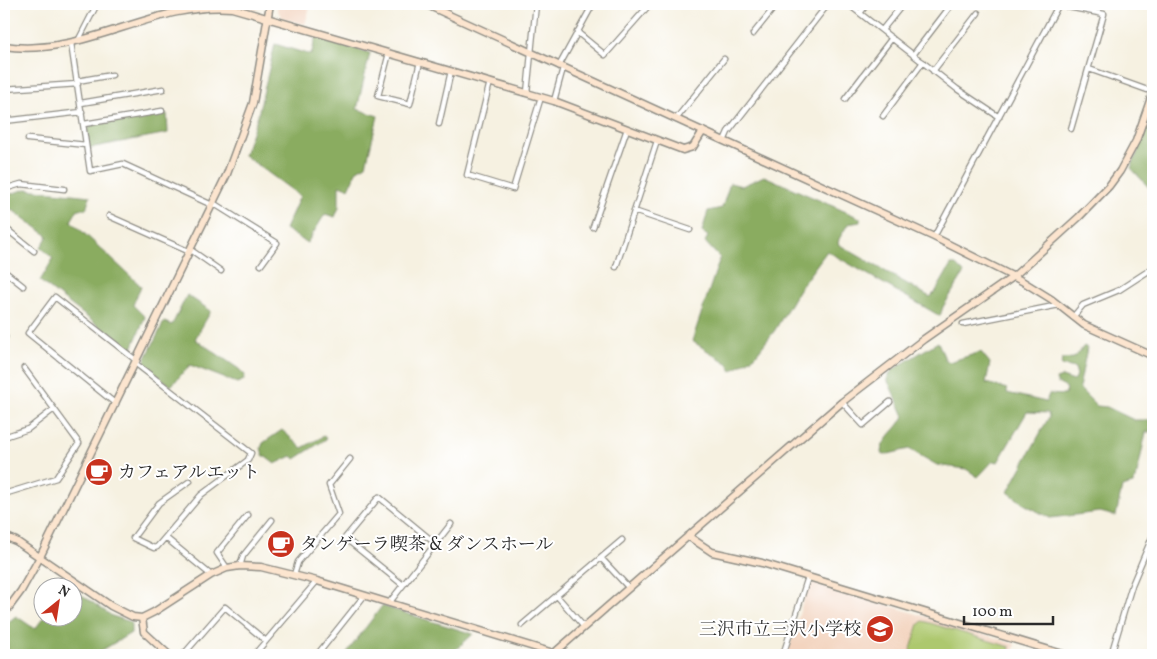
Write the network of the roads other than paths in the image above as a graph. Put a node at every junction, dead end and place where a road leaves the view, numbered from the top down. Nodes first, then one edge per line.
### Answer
1 (97, 4) edge
2 (270, 4) edge
3 (425, 4) edge
4 (536, 4) edge
5 (593, 4) edge
6 (650, 4) edge
7 (777, 4) edge
8 (828, 4) edge
9 (848, 4) edge
10 (867, 4) edge
11 (903, 4) edge
12 (952, 4) edge
13 (1059, 4) edge
14 (860, 13) junction
15 (978, 13) dead end
16 (268, 17) junction
17 (882, 30) junction
18 (577, 32) junction
19 (754, 34) dead end
20 (892, 38) junction
21 (75, 42) junction
22 (4, 46) edge
23 (532, 52) junction
24 (390, 53) junction
25 (913, 55) junction
26 (724, 59) dead end
27 (420, 62) junction
28 (923, 62) junction
29 (561, 67) junction
30 (1089, 69) junction
31 (451, 71) junction
32 (934, 71) junction
33 (112, 75) dead end
34 (490, 82) junction
35 (78, 83) junction
36 (4, 89) edge
37 (163, 89) dead end
38 (1153, 92) edge
39 (527, 93) junction
40 (541, 97) junction
41 (845, 99) dead end
42 (554, 101) junction
43 (80, 103) junction
44 (162, 111) dead end
45 (82, 112) junction
46 (883, 116) dead end
47 (1000, 117) junction
48 (676, 119) junction
49 (4, 121) edge
50 (84, 124) junction
51 (439, 124) dead end
52 (627, 129) junction
53 (1072, 129) dead end
54 (703, 131) junction
55 (28, 139) dead end
56 (657, 141) junction
57 (724, 141) junction
58 (86, 145) junction
59 (4, 190) edge
60 (64, 190) dead end
61 (213, 204) junction
62 (634, 211) junction
63 (109, 216) dead end
64 (592, 226) dead end
65 (4, 227) edge
66 (690, 230) dead end
67 (934, 237) junction
68 (34, 250) dead end
69 (190, 251) junction
70 (261, 265) dead end
71 (616, 267) dead end
72 (1153, 268) edge
73 (4, 270) edge
74 (221, 271) dead end
75 (1013, 277) junction
76 (23, 286) dead end
77 (1059, 305) junction
78 (1073, 317) junction
79 (962, 324) dead end
80 (1153, 356) edge
81 (136, 362) junction
82 (24, 368) dead end
83 (842, 402) junction
84 (890, 402) dead end
85 (116, 404) junction
86 (54, 409) junction
87 (4, 437) edge
88 (350, 459) dead end
89 (190, 481) dead end
90 (4, 494) edge
91 (248, 515) dead end
92 (272, 520) dead end
93 (451, 524) dead end
94 (1153, 535) edge
95 (4, 536) edge
96 (688, 536) junction
97 (166, 538) junction
98 (622, 540) dead end
99 (436, 544) junction
100 (40, 557) junction
101 (601, 558) junction
102 (240, 566) junction
103 (227, 568) junction
104 (211, 575) junction
105 (294, 575) junction
106 (808, 577) junction
107 (317, 581) junction
108 (403, 585) junction
109 (4, 586) edge
110 (629, 588) junction
111 (4, 591) edge
112 (364, 596) junction
113 (557, 596) junction
114 (389, 603) junction
115 (4, 614) edge
116 (142, 618) junction
117 (522, 625) dead end
118 (584, 627) junction
119 (266, 641) junction
120 (169, 655) edge
121 (183, 655) edge
122 (254, 655) edge
123 (317, 655) edge
124 (555, 655) edge
125 (783, 655) edge
126 (1066, 655) edge
127 (1111, 655) edge

1 - 21 street
2 - 16 street
3 - 23 street
4 - 23 street
5 - 18 street
6 - 18 street
7 - 19 street
8 - 57 street
9 - 14 street
10 - 14 street
11 - 17 street
12 - 25 street
13 - 30 street
13 - 47 street
14 - 17 street
15 - 32 street
16 - 21 street
16 - 24 street
16 - 61 street
17 - 20 street
18 - 29 street
20 - 25 street
20 - 41 street
21 - 22 street
21 - 35 street
23 - 29 street
23 - 39 street
24 - 27 street
24 - 27 street
25 - 28 street
26 - 48 street
27 - 31 street
28 - 32 street
28 - 46 street
29 - 42 street
29 - 48 street
30 - 38 street
30 - 53 street
31 - 34 street
31 - 51 street
32 - 47 street
33 - 35 street
34 - 39 street
34 - 40 street
35 - 36 street
35 - 43 street
37 - 43 street
38 - 75 street
39 - 40 street
40 - 42 street
42 - 52 street
43 - 45 street
44 - 50 street
45 - 49 street
45 - 50 street
47 - 67 street
48 - 54 street
50 - 58 street
52 - 56 street
52 - 64 street
54 - 56 street
54 - 57 street
55 - 58 street
56 - 62 street
57 - 67 street
58 - 61 street
59 - 60 street
61 - 69 street
61 - 70 street
62 - 66 street
62 - 71 street
63 - 69 street
65 - 68 street
67 - 75 street
69 - 74 street
69 - 81 street
72 - 78 street
73 - 76 street
75 - 77 street
75 - 83 street
77 - 78 street
77 - 79 street
78 - 80 street
81 - 85 street
81 - 85 street
81 - 97 street
82 - 86 street
83 - 84 street
83 - 96 street
85 - 100 street
86 - 87 street
86 - 90 street
88 - 105 street
89 - 97 street
91 - 103 street
92 - 102 street
93 - 99 street
94 - 127 street
95 - 100 street
96 - 106 street
96 - 110 street
97 - 104 street
98 - 101 street
99 - 108 street
99 - 108 street
100 - 115 street
100 - 116 street
101 - 110 street
101 - 113 street
102 - 103 street
102 - 105 street
103 - 104 street
104 - 116 street
105 - 107 street
106 - 125 street
106 - 126 street
107 - 112 street
107 - 119 street
108 - 114 street
109 - 111 street
110 - 118 street
112 - 114 street
112 - 123 street
113 - 117 street
113 - 118 street
114 - 124 street
116 - 120 street
118 - 124 street
119 - 121 street
119 - 122 street

